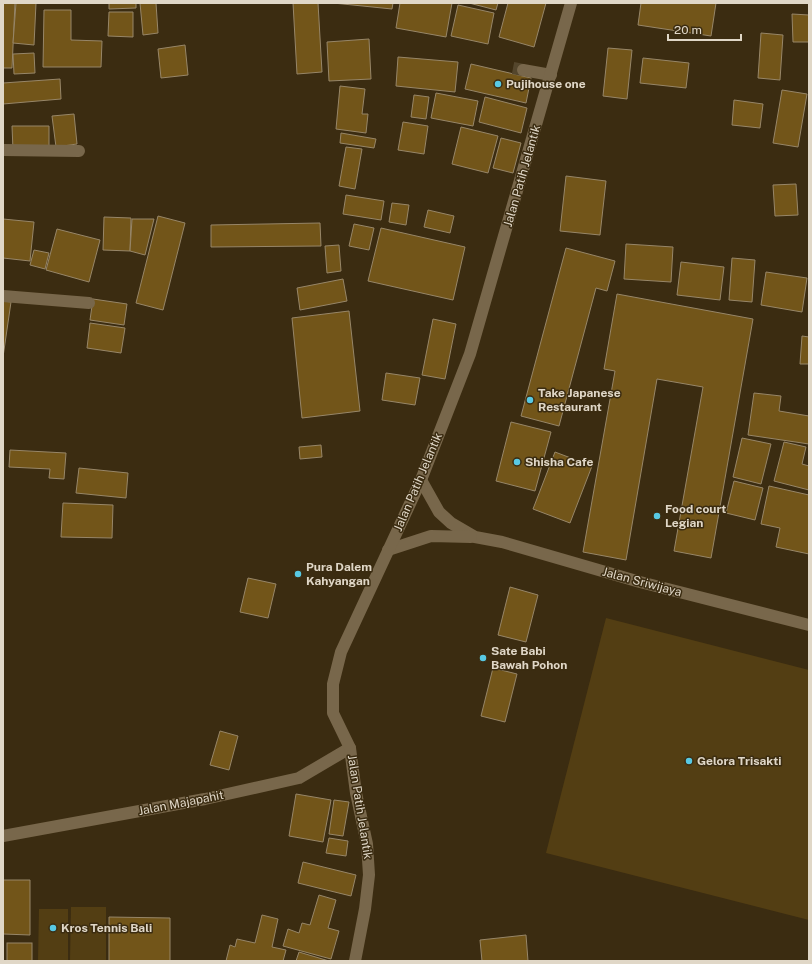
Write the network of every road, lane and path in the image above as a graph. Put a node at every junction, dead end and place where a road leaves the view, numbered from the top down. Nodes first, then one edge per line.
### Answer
1 (571, 3) edge
2 (523, 70) tunnel mouth
3 (551, 75) junction
4 (3, 150) edge
5 (80, 151) dead end
6 (3, 296) edge
7 (89, 303) dead end
8 (421, 480) junction
9 (475, 537) junction
10 (388, 550) junction
11 (809, 625) edge
12 (350, 748) junction
13 (3, 836) edge
14 (354, 961) edge

1 - 3 street, Jalan Patih Jelantik
2 - 3 street
3 - 8 street, Jalan Patih Jelantik
4 - 5 street
6 - 7 street
8 - 9 street, Jalan Sriwijaya
8 - 10 street, Jalan Patih Jelantik
9 - 10 street, Jalan Sriwijaya
9 - 11 street, Jalan Sriwijaya
10 - 12 street, Jalan Patih Jelantik
12 - 13 street, Jalan Majapahit
12 - 14 street, Jalan Patih Jelantik

